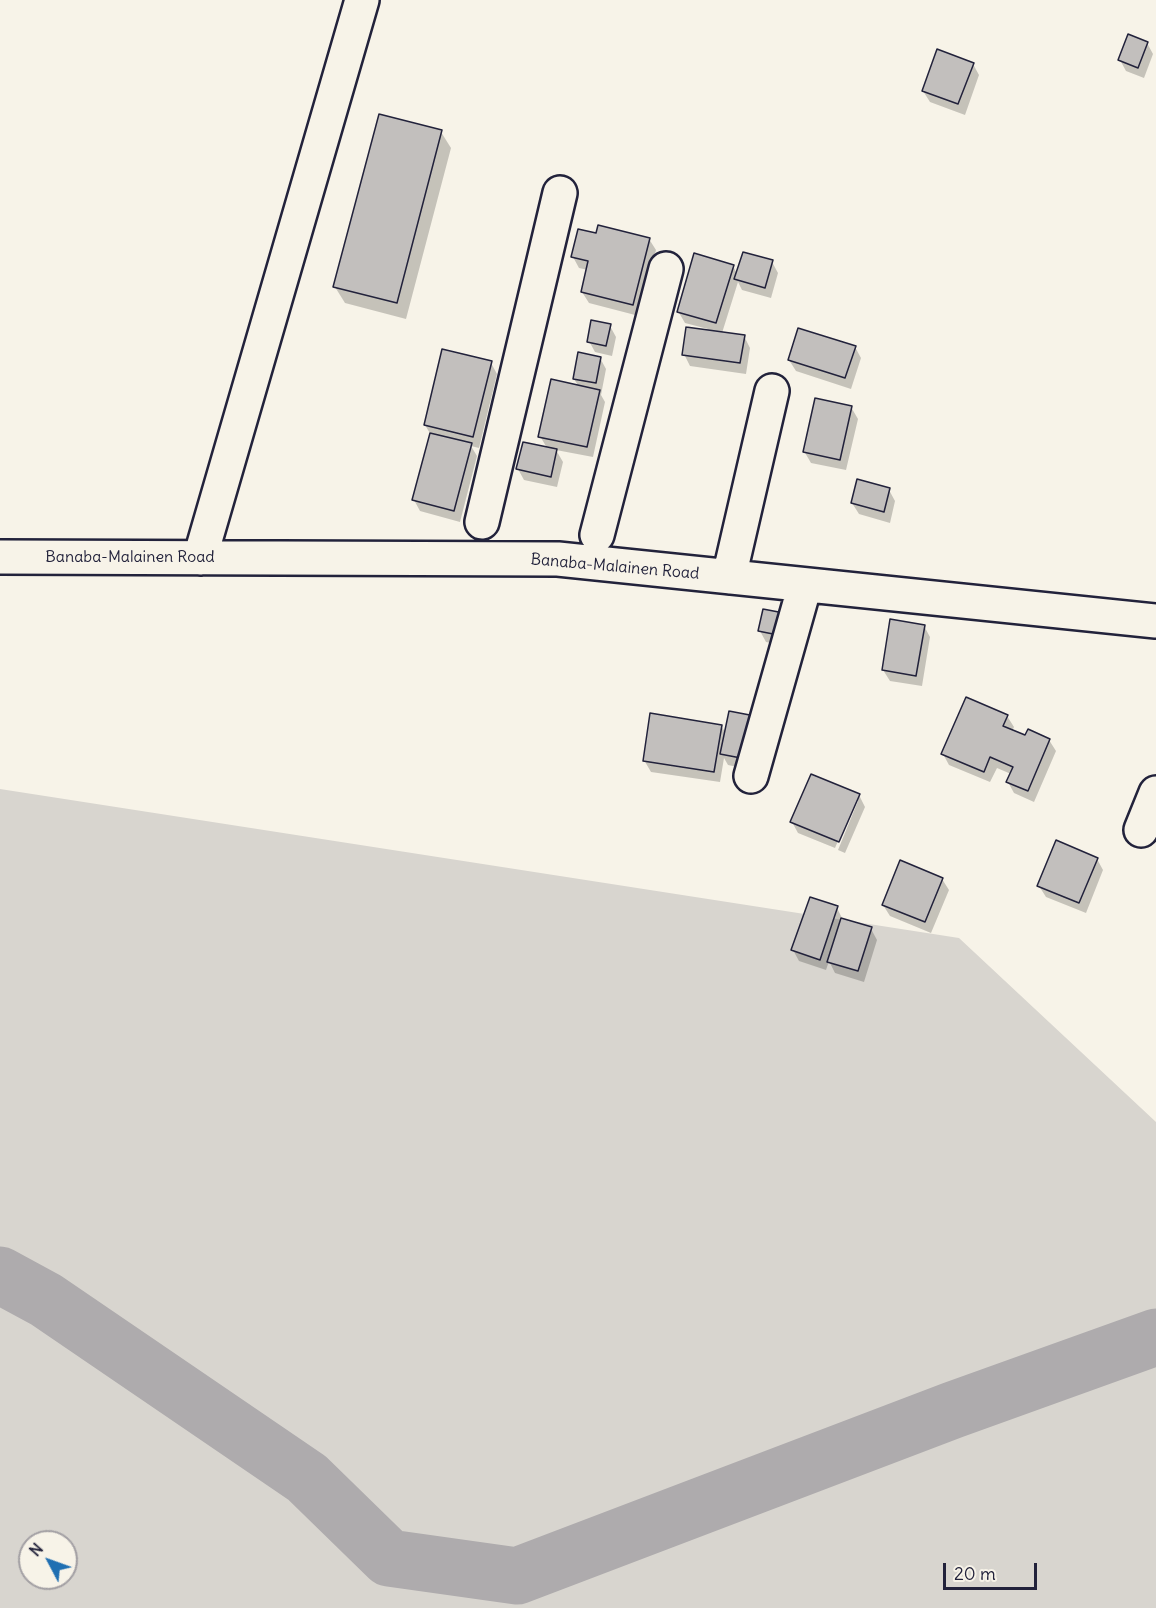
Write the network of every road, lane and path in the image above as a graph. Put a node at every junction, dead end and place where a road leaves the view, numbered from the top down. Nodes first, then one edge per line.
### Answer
1 (362, 0) edge
2 (560, 193) dead end
3 (666, 269) dead end
4 (772, 391) dead end
5 (479, 541) junction
6 (594, 549) junction
7 (0, 557) edge
8 (200, 558) junction
9 (729, 577) junction
10 (806, 585) junction
11 (1156, 621) edge
12 (751, 776) dead end
13 (1156, 794) edge
14 (1141, 830) dead end

1 - 8 street
2 - 5 street
3 - 6 street
4 - 9 street
5 - 6 street, Banaba-Malainen Road
5 - 8 street, Banaba-Malainen Road
6 - 9 street, Banaba-Malainen Road
7 - 8 street, Banaba-Malainen Road
9 - 10 street, Banaba-Malainen Road
10 - 11 street, Banaba-Malainen Road
10 - 12 street
13 - 14 street

